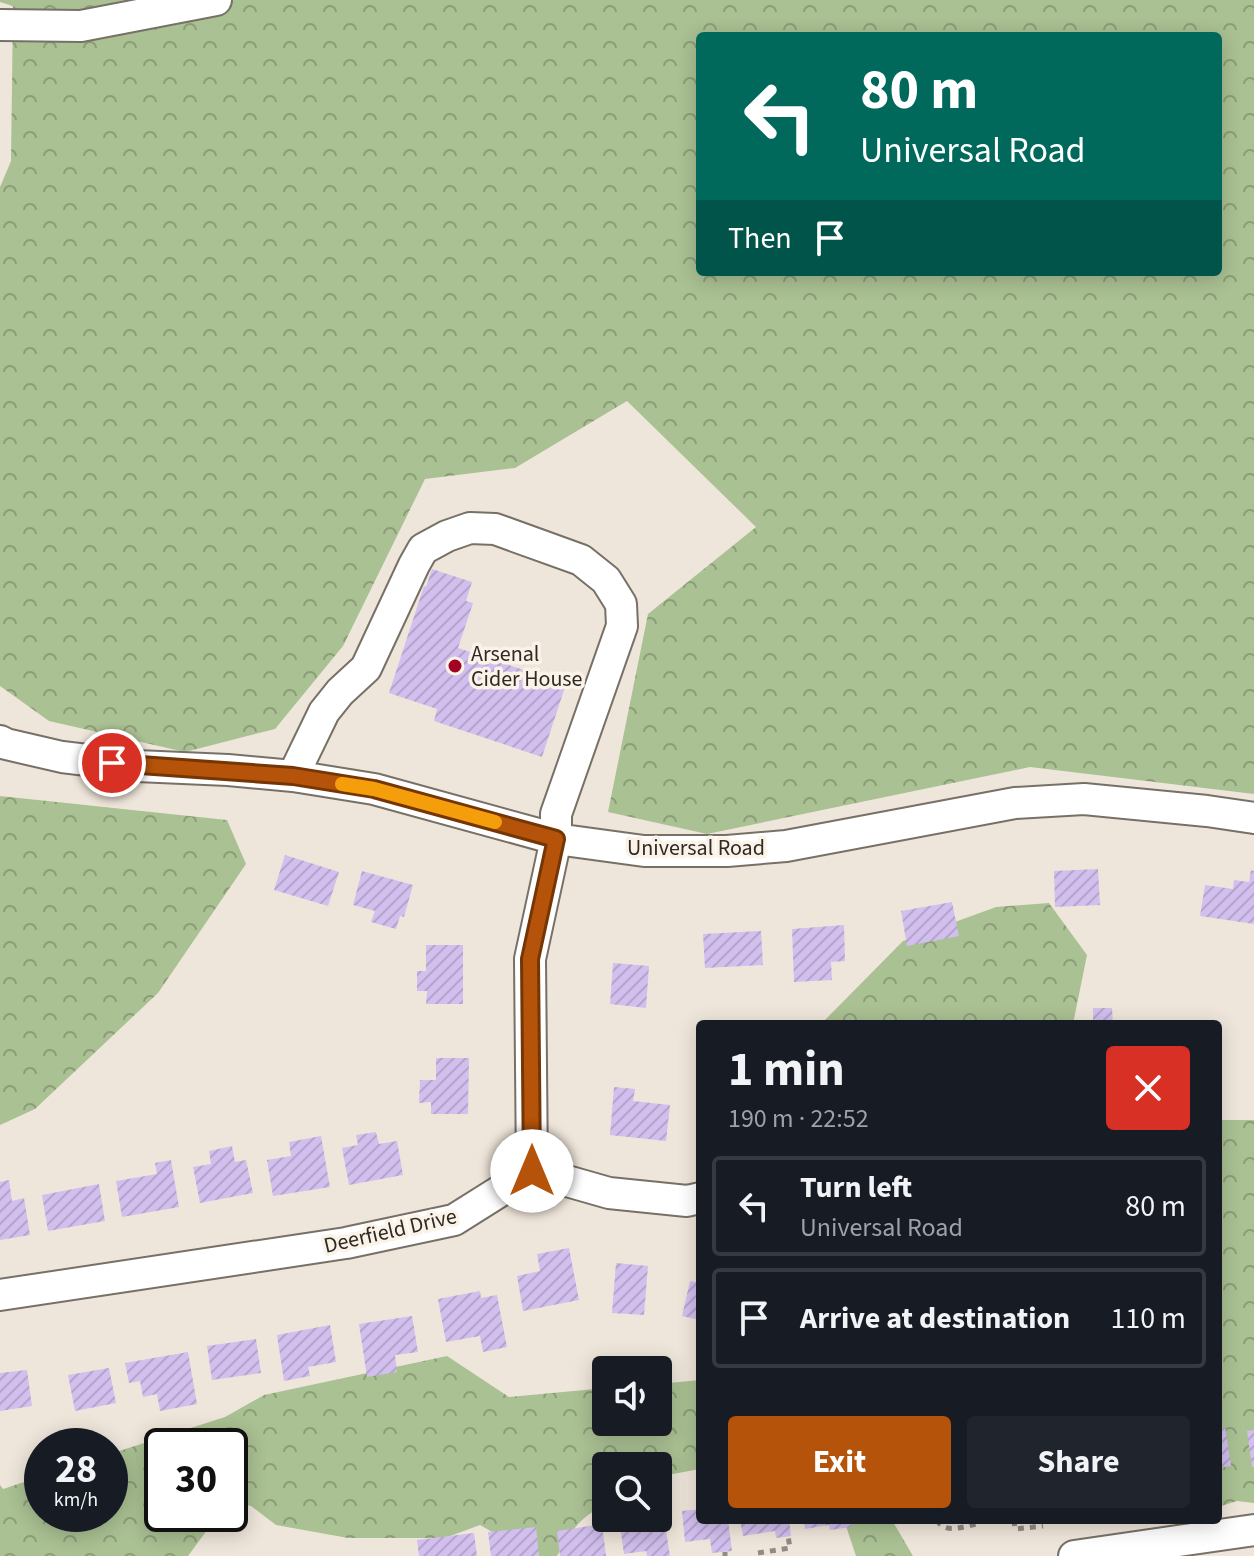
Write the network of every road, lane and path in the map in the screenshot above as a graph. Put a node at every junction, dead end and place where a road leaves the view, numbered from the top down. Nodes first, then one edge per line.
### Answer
1 (216, 0) edge
2 (0, 25) edge
3 (0, 741) edge
4 (293, 776) junction
5 (1254, 818) edge
6 (556, 839) junction
7 (532, 1171) junction
8 (696, 1199) edge
9 (0, 1295) edge
10 (939, 1524) edge
11 (978, 1524) dead end
12 (1014, 1524) edge
13 (1043, 1526) dead end
14 (1254, 1530) edge
15 (788, 1536) dead end
16 (758, 1553) dead end
17 (1074, 1556) edge

1 - 2 street
3 - 4 street, Universal Road
4 - 6 street, Universal Road
4 - 6 street
5 - 6 street, Universal Road
6 - 7 street
7 - 8 street
7 - 9 street, Deerfield Drive
10 - 11 path
12 - 13 path
14 - 17 street
15 - 16 path

